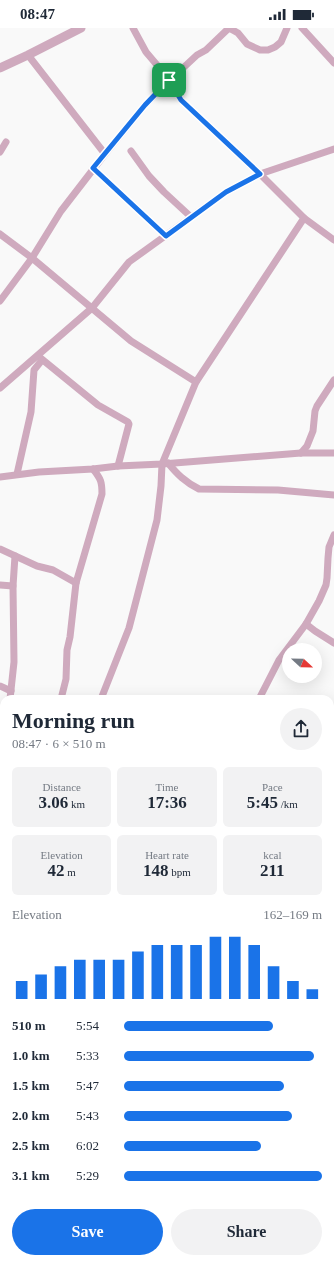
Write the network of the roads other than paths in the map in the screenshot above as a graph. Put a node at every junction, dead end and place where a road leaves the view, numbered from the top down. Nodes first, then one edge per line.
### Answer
1 (80, 28) edge
2 (133, 28) edge
3 (287, 28) edge
4 (302, 28) edge
5 (28, 55) junction
6 (334, 63) edge
7 (0, 68) edge
8 (169, 80) junction
9 (6, 142) dead end
10 (334, 149) edge
11 (131, 151) dead end
12 (0, 152) edge
13 (104, 154) junction
14 (93, 168) junction
15 (260, 174) junction
16 (191, 217) junction
17 (304, 218) junction
18 (0, 234) edge
19 (166, 236) junction
20 (334, 240) edge
21 (32, 258) junction
22 (0, 301) edge
23 (92, 308) junction
24 (40, 358) junction
25 (334, 380) edge
26 (196, 382) junction
27 (0, 388) edge
28 (301, 453) junction
29 (334, 453) edge
30 (165, 463) junction
31 (118, 466) junction
32 (93, 469) junction
33 (17, 474) junction
34 (0, 477) edge
35 (334, 495) edge
36 (334, 535) edge
37 (0, 549) edge
38 (14, 556) junction
39 (76, 582) junction
40 (0, 585) edge
41 (13, 586) junction
42 (306, 624) junction
43 (334, 643) edge
44 (0, 686) edge
45 (11, 691) junction
46 (10, 695) edge
47 (62, 695) edge
48 (103, 695) edge
49 (261, 695) edge

1 - 5 street
2 - 8 street
3 - 8 street
4 - 6 street
5 - 7 street
5 - 13 street
8 - 13 street
8 - 15 street
9 - 12 street
10 - 15 street
11 - 16 street
13 - 14 street
14 - 19 street
14 - 21 street
15 - 16 street
15 - 17 street
16 - 19 street
17 - 20 street
17 - 26 street
18 - 21 street
19 - 23 street
21 - 22 street
21 - 23 street
23 - 24 street
23 - 26 street
24 - 27 street
24 - 31 street
24 - 33 street
25 - 28 street
26 - 30 street
28 - 29 street
28 - 30 street
30 - 31 street
30 - 35 street
30 - 48 street
31 - 32 street
32 - 33 street
32 - 39 street
33 - 34 street
36 - 42 street
37 - 38 street
38 - 39 street
38 - 41 street
39 - 47 street
40 - 41 street
41 - 45 street
42 - 43 street
42 - 49 street
44 - 45 street
45 - 46 street

